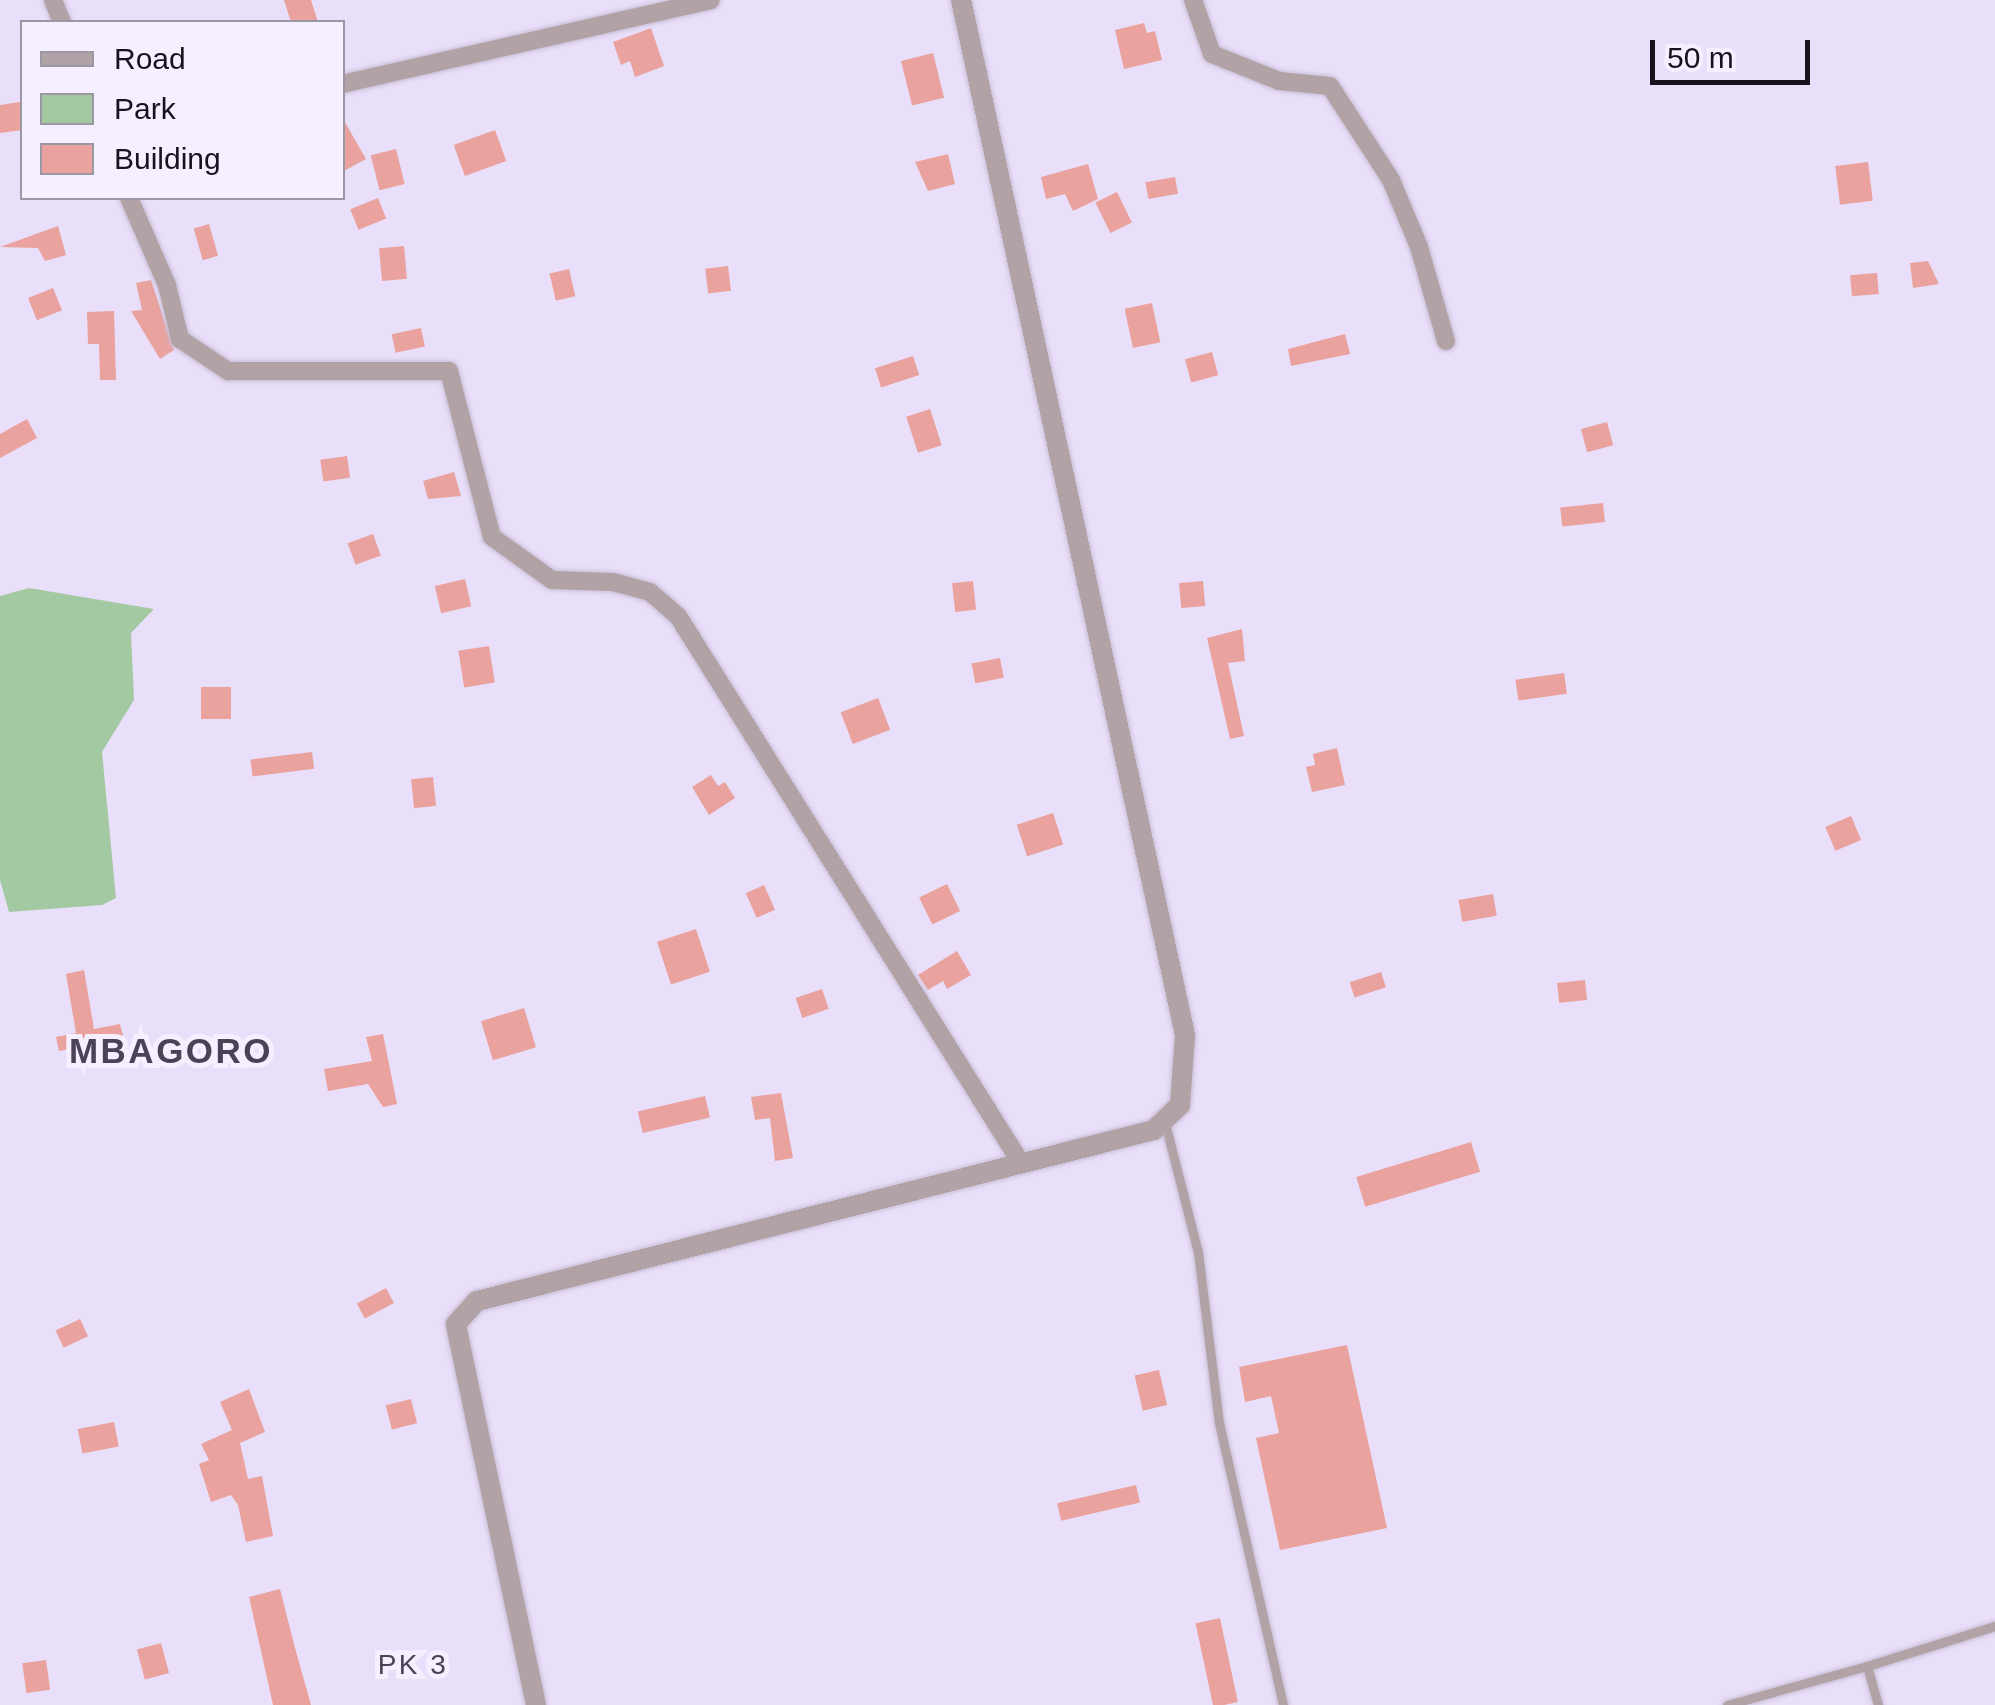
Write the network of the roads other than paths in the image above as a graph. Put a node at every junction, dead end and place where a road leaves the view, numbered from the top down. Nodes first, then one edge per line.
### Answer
1 (711, 0) edge
2 (961, 0) edge
3 (1194, 0) edge
4 (345, 83) edge
5 (130, 200) edge
6 (1446, 341) dead end
7 (1164, 1120) junction
8 (1021, 1163) junction
9 (1995, 1626) edge
10 (1867, 1666) junction
11 (536, 1705) edge
12 (1283, 1705) edge
13 (1727, 1705) edge
14 (1878, 1705) edge

1 - 4 street
2 - 7 street
3 - 6 street
5 - 8 street
7 - 8 street
7 - 12 lane
8 - 11 street
9 - 10 lane
10 - 13 lane
10 - 14 lane

